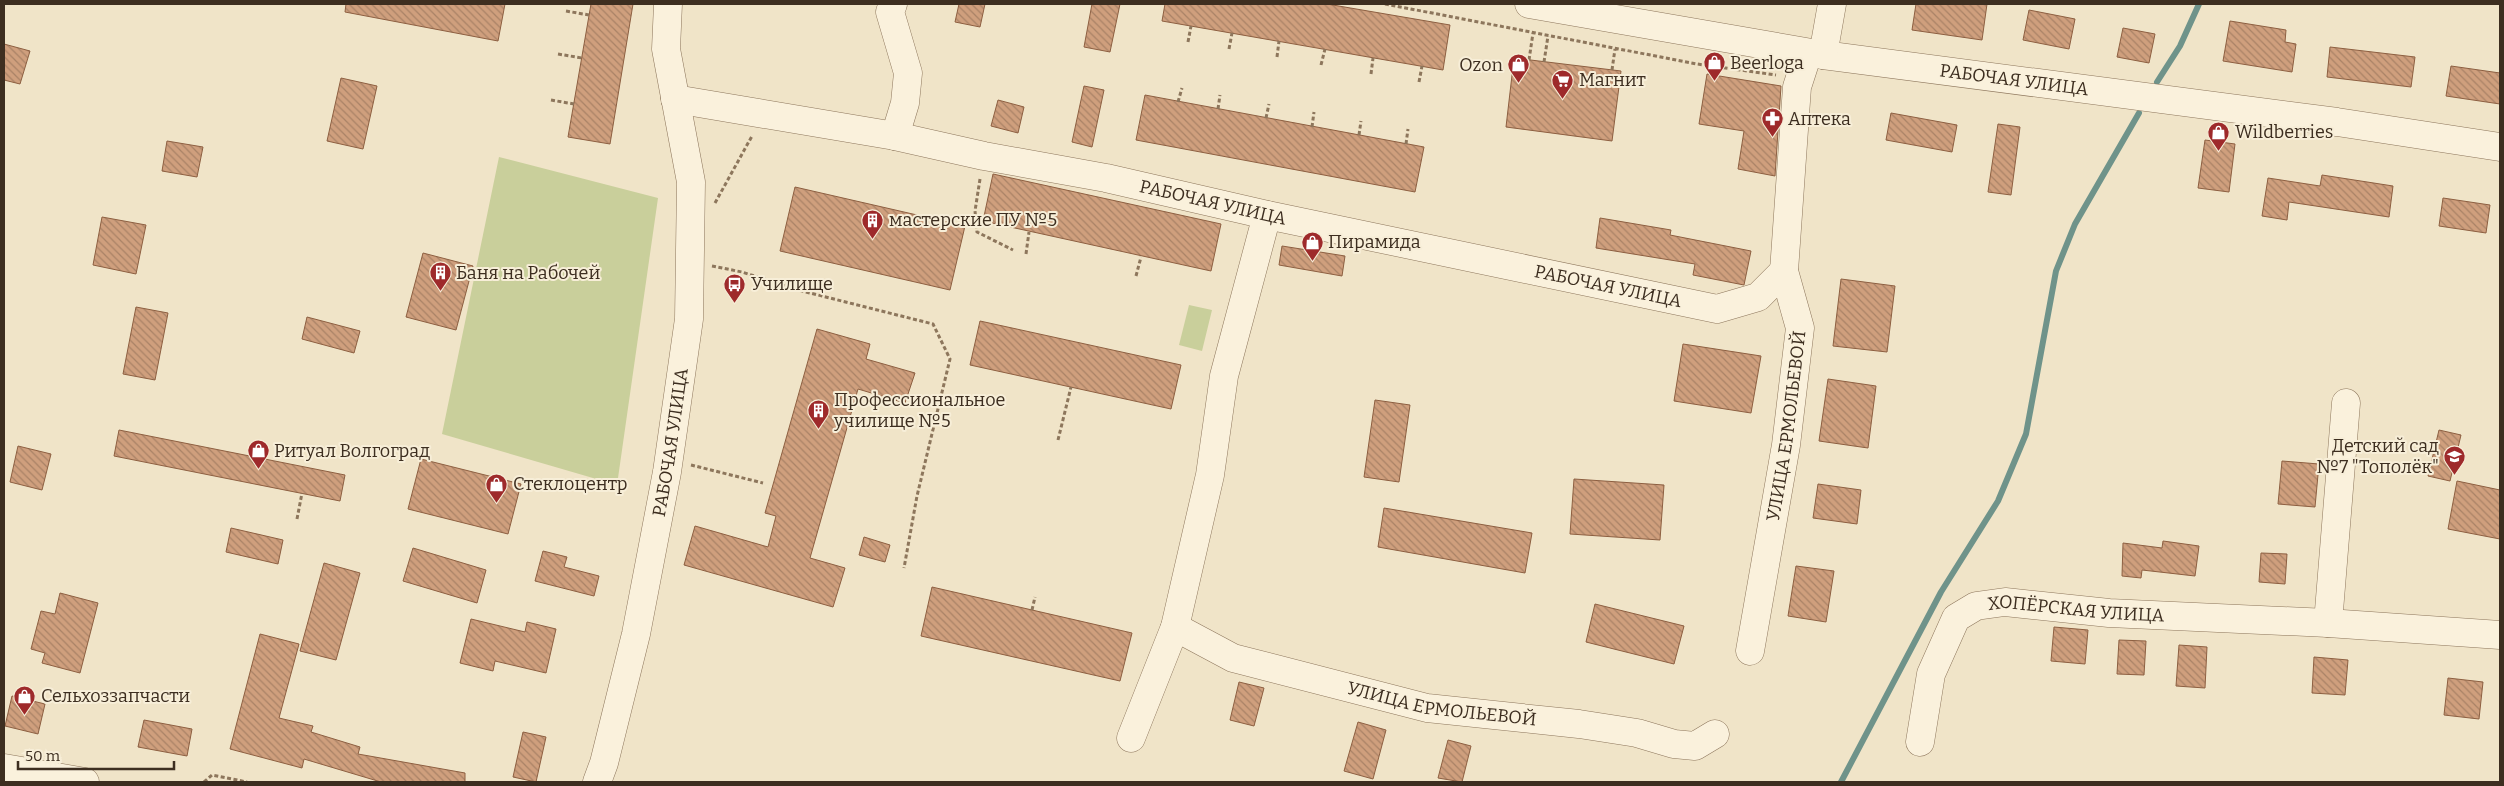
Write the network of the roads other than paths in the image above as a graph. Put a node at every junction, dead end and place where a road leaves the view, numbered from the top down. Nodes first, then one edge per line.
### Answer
1 (668, 4) edge
2 (893, 4) edge
3 (1529, 4) edge
4 (1832, 4) edge
5 (1816, 54) junction
6 (675, 99) junction
7 (895, 136) junction
8 (2500, 147) edge
9 (1267, 215) junction
10 (1784, 271) junction
11 (2346, 403) dead end
12 (2328, 623) junction
13 (1175, 627) junction
14 (2500, 635) edge
15 (1750, 651) dead end
16 (1715, 734) dead end
17 (1131, 738) dead end
18 (1920, 742) dead end
19 (4, 768) edge
20 (85, 782) edge
21 (597, 782) edge

1 - 6 street, РАБОЧАЯ УЛИЦА
2 - 7 street
3 - 5 street, РАБОЧАЯ УЛИЦА
4 - 5 street, УЛИЦА ЕРМОЛЬЕВОЙ
5 - 8 street, РАБОЧАЯ УЛИЦА
5 - 10 street, УЛИЦА ЕРМОЛЬЕВОЙ
6 - 7 street, РАБОЧАЯ УЛИЦА
6 - 21 street, РАБОЧАЯ УЛИЦА
7 - 9 street, РАБОЧАЯ УЛИЦА
9 - 10 street, РАБОЧАЯ УЛИЦА
9 - 13 street
10 - 15 street, УЛИЦА ЕРМОЛЬЕВОЙ
11 - 12 street
12 - 14 street, ХОПЁРСКАЯ УЛИЦА
12 - 18 street, ХОПЁРСКАЯ УЛИЦА
13 - 16 street, УЛИЦА ЕРМОЛЬЕВОЙ
13 - 17 street
19 - 20 street

